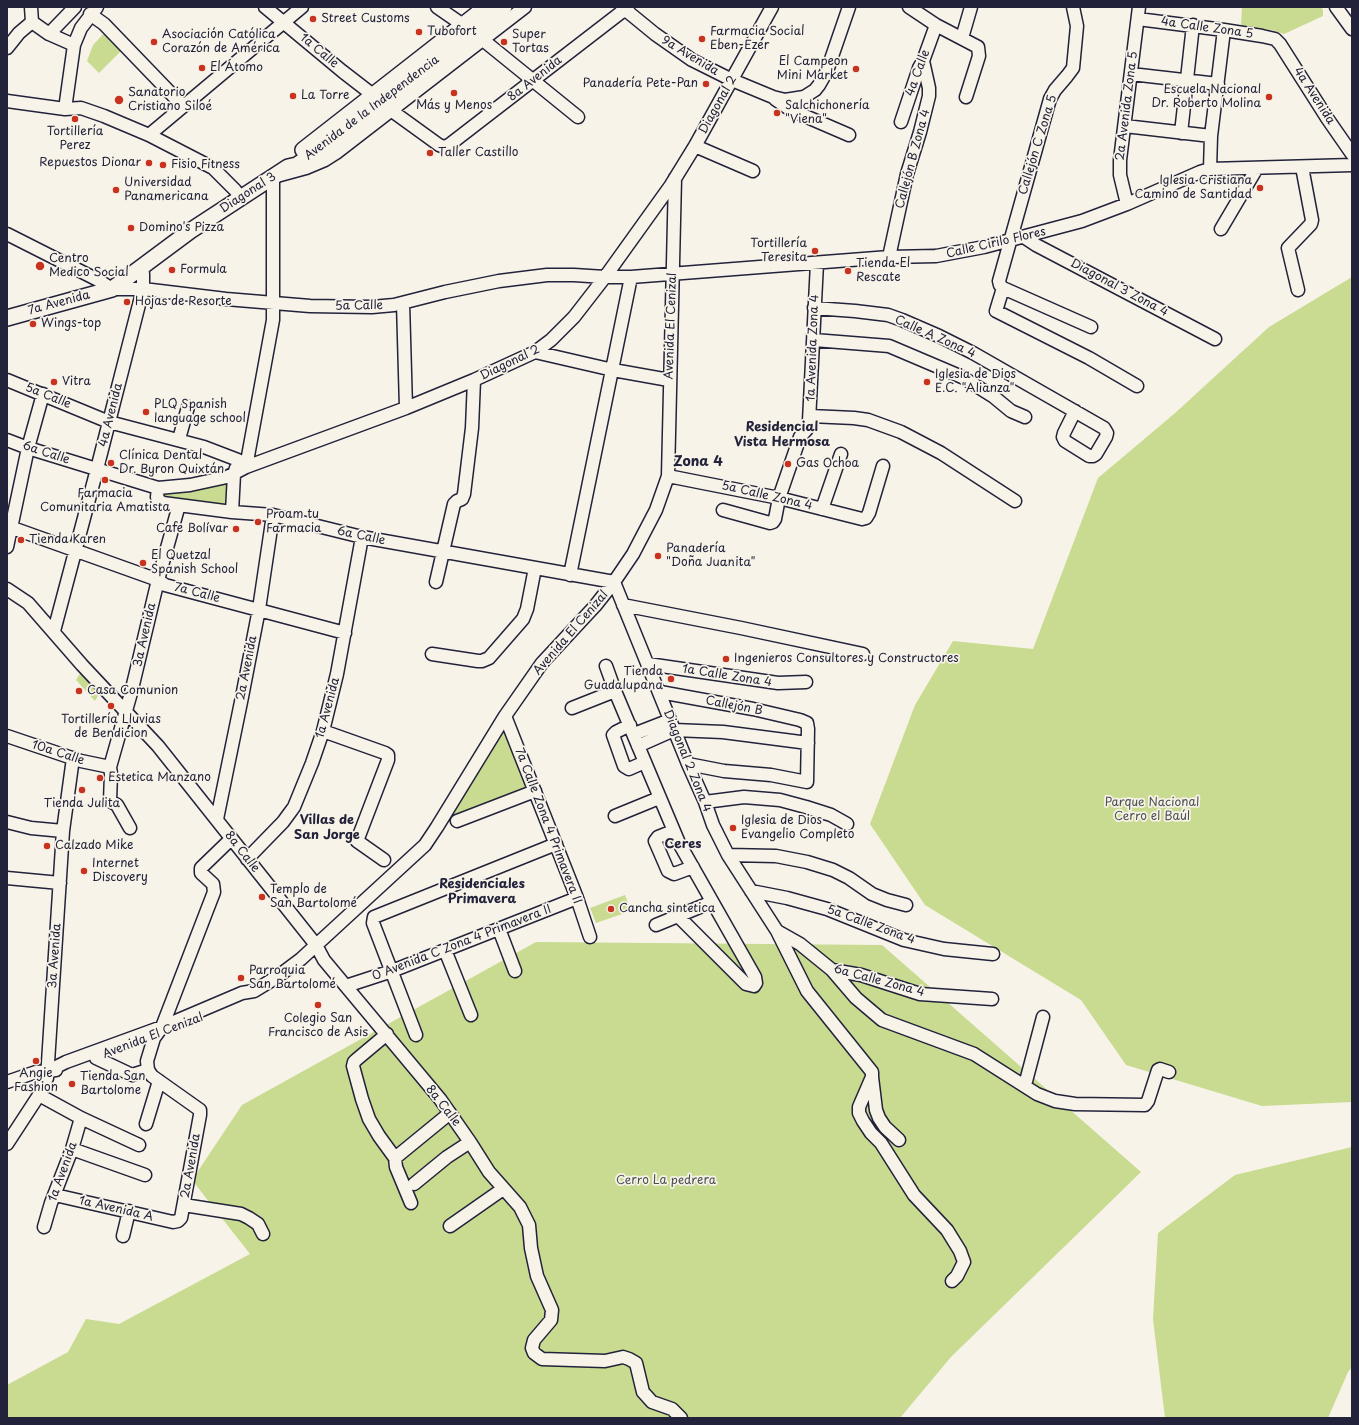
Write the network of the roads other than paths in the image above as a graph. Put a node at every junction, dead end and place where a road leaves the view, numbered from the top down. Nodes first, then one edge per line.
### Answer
1 (31, 7) edge
2 (75, 7) edge
3 (265, 7) edge
4 (302, 7) edge
5 (437, 7) edge
6 (486, 7) edge
7 (504, 7) edge
8 (525, 7) edge
9 (772, 7) edge
10 (849, 7) edge
11 (909, 7) edge
12 (971, 7) edge
13 (1073, 7) edge
14 (625, 8) edge
15 (1337, 8) edge
16 (94, 11) edge
17 (1352, 11) edge
18 (1139, 13) edge
19 (32, 22) junction
20 (283, 22) junction
21 (463, 25) junction
22 (936, 25) junction
23 (1193, 26) junction
24 (1352, 29) edge
25 (1224, 30) junction
26 (50, 34) junction
27 (962, 38) junction
28 (483, 40) junction
29 (1275, 40) joint
30 (74, 45) junction
31 (7, 48) edge
32 (923, 61) junction
33 (1131, 74) junction
34 (533, 80) junction
35 (732, 80) junction
36 (1187, 80) junction
37 (1218, 84) junction
38 (373, 95) junction
39 (773, 97) junction
40 (966, 97) dead end
41 (7, 101) edge
42 (183, 106) junction
43 (65, 109) junction
44 (392, 111) junction
45 (578, 117) dead end
46 (901, 122) dead end
47 (1125, 126) junction
48 (1181, 133) junction
49 (149, 135) junction
50 (849, 135) dead end
51 (1212, 136) junction
52 (696, 146) junction
53 (1352, 154) edge
54 (1352, 165) edge
55 (288, 167) junction
56 (1302, 167) junction
57 (1257, 168) junction
58 (1210, 169) junction
59 (753, 171) dead end
60 (273, 177) junction
61 (675, 178) junction
62 (241, 198) junction
63 (1127, 204) junction
64 (1221, 229) dead end
65 (7, 234) edge
66 (1024, 237) junction
67 (1010, 241) junction
68 (889, 257) junction
69 (817, 262) junction
70 (142, 267) junction
71 (672, 275) junction
72 (605, 277) junction
73 (631, 277) junction
74 (1002, 286) junction
75 (112, 289) junction
76 (143, 289) junction
77 (1298, 290) dead end
78 (273, 303) junction
79 (403, 303) junction
80 (814, 308) junction
81 (7, 318) edge
82 (1091, 327) dead end
83 (1215, 339) dead end
84 (814, 340) junction
85 (535, 352) junction
86 (613, 370) junction
87 (7, 380) edge
88 (474, 380) junction
89 (669, 380) junction
90 (1137, 386) dead end
91 (42, 394) junction
92 (188, 407) dead end
93 (406, 408) junction
94 (1075, 411) junction
95 (810, 416) junction
96 (1025, 417) dead end
97 (109, 422) junction
98 (7, 440) edge
99 (180, 440) junction
100 (28, 448) junction
101 (841, 454) dead end
102 (242, 464) junction
103 (883, 466) dead end
104 (97, 469) junction
105 (234, 474) junction
106 (668, 476) junction
107 (158, 488) junction
108 (779, 498) junction
109 (1015, 502) dead end
110 (179, 505) junction
111 (822, 509) junction
112 (723, 510) dead end
113 (232, 512) junction
114 (273, 515) junction
115 (9, 527) edge
116 (362, 537) junction
117 (7, 547) edge
118 (75, 551) junction
119 (443, 551) junction
120 (535, 568) junction
121 (570, 575) junction
122 (158, 580) junction
123 (436, 582) dead end
124 (614, 582) junction
125 (7, 589) edge
126 (623, 605) junction
127 (259, 609) junction
128 (54, 631) junction
129 (345, 632) junction
130 (432, 654) dead end
131 (863, 654) dead end
132 (648, 664) junction
133 (606, 666) dead end
134 (806, 682) dead end
135 (615, 691) junction
136 (660, 692) junction
137 (572, 708) dead end
138 (125, 711) junction
139 (505, 716) junction
140 (672, 725) junction
141 (323, 732) junction
142 (634, 735) junction
143 (7, 736) edge
144 (808, 743) junction
145 (73, 758) junction
146 (645, 762) junction
147 (688, 764) junction
148 (110, 768) junction
149 (535, 791) junction
150 (659, 798) junction
151 (705, 802) junction
152 (616, 816) dead end
153 (217, 819) junction
154 (457, 821) dead end
155 (7, 822) edge
156 (847, 824) dead end
157 (130, 828) dead end
158 (63, 831) junction
159 (673, 831) junction
160 (231, 839) junction
161 (556, 844) junction
162 (728, 855) junction
163 (247, 859) junction
164 (384, 860) dead end
165 (693, 868) junction
166 (7, 878) edge
167 (60, 883) junction
168 (751, 891) junction
169 (577, 898) junction
170 (712, 902) junction
171 (906, 905) dead end
172 (678, 916) junction
173 (656, 925) dead end
174 (499, 929) junction
175 (777, 931) junction
176 (590, 937) dead end
177 (316, 946) junction
178 (445, 950) junction
179 (993, 954) dead end
180 (832, 970) junction
181 (392, 971) junction
182 (515, 971) dead end
183 (861, 975) junction
184 (346, 986) junction
185 (254, 990) junction
186 (856, 998) junction
187 (992, 999) dead end
188 (471, 1015) dead end
189 (1043, 1017) dead end
190 (162, 1026) junction
191 (387, 1034) junction
192 (416, 1034) dead end
193 (154, 1038) junction
194 (96, 1055) junction
195 (148, 1070) junction
196 (48, 1071) junction
197 (1169, 1072) dead end
198 (872, 1077) junction
199 (158, 1081) junction
200 (7, 1082) edge
201 (1025, 1085) junction
202 (39, 1095) junction
203 (859, 1107) junction
204 (876, 1110) junction
205 (450, 1113) junction
206 (81, 1118) junction
207 (146, 1124) dead end
208 (899, 1140) dead end
209 (470, 1142) junction
210 (7, 1144) edge
211 (139, 1145) dead end
212 (72, 1149) junction
213 (395, 1158) junction
214 (145, 1176) dead end
215 (414, 1184) dead end
216 (503, 1188) junction
217 (55, 1195) junction
218 (411, 1203) dead end
219 (184, 1205) junction
220 (129, 1211) junction
221 (178, 1221) joint
222 (450, 1226) dead end
223 (44, 1227) dead end
224 (263, 1234) dead end
225 (123, 1236) dead end
226 (952, 1281) dead end
227 (681, 1418) edge

1 - 19 street
2 - 26 street
3 - 20 street, 1a Calle
4 - 20 street
5 - 21 street
6 - 21 main road, Avenida de la Independencia
7 - 55 main road, Avenida de la Independencia
8 - 28 street
9 - 35 street, Diagonal 2
10 - 39 street, 9a Avenida
11 - 22 street
12 - 27 street
13 - 67 street, Callejón C Zona 5
14 - 34 street, 8a Avenida
14 - 35 street, 9a Avenida
15 - 17 street
15 - 24 street
16 - 30 street
16 - 42 street
18 - 23 street, 4a Calle Zona 5
18 - 33 street, 2a Avenida Zona 5
19 - 26 street
19 - 31 street
20 - 38 street, 1a Calle
20 - 42 street
21 - 38 main road, Avenida de la Independencia
22 - 27 street
22 - 32 street, 4a Calle
23 - 25 street, 4a Calle Zona 5
23 - 36 street
25 - 29 street, 4a Calle Zona 5
25 - 37 street
26 - 30 street
27 - 40 street
28 - 34 street
28 - 44 street
29 - 53 street, 4a Avenida
30 - 43 street
32 - 46 street, 4a Calle
32 - 68 street, Callejón B Zona 4
33 - 36 street
33 - 47 street, 2a Avenida Zona 5
34 - 44 street, 8a Avenida
34 - 45 street
35 - 39 street, 9a Avenida
35 - 52 street, Diagonal 2
36 - 37 street
36 - 48 street
37 - 51 street
38 - 55 main road, Avenida de la Independencia
39 - 50 street
41 - 43 street
42 - 49 street
43 - 49 street
44 - 60 street
47 - 48 street
47 - 63 street, 2a Avenida Zona 5
48 - 51 street
49 - 62 street
51 - 58 street
52 - 59 street
52 - 61 street, Diagonal 2
54 - 56 street, Calle Cirilo Flores
55 - 60 main road, Diagonal 3
56 - 57 street, Calle Cirilo Flores
56 - 77 street
57 - 58 street, Calle Cirilo Flores
57 - 64 street
58 - 63 street, Calle Cirilo Flores
60 - 62 main road, Diagonal 3
60 - 78 street
61 - 71 street, Avenida El Cenizal
61 - 72 street, Diagonal 2
62 - 70 main road, Diagonal 3
63 - 66 street, Calle Cirilo Flores
65 - 75 street
66 - 67 street, Calle Cirilo Flores
66 - 83 street, Diagonal 3 Zona 4
67 - 68 street, Calle Cirilo Flores
67 - 74 street, Callejón C Zona 5
68 - 69 street, Calle Cirilo Flores
69 - 71 street, Calle Cirilo Flores
69 - 80 street, 1a Avenida Zona 4
70 - 75 main road, Diagonal 3
70 - 76 street, 4a Avenida
71 - 73 street, Calle Cirilo Flores
71 - 89 street, Avenida El Cenizal
72 - 73 street, Calle Cirilo Flores
72 - 79 street, 5a Calle
72 - 85 street, Diagonal 2
73 - 86 street
74 - 82 street
74 - 90 street, Callejón C Zona 5
75 - 76 street, 5a Calle
75 - 81 main road, 7a Avenida
76 - 78 street, 5a Calle
76 - 97 street, 4a Avenida
78 - 79 street, 5a Calle
78 - 102 street
79 - 93 street
80 - 84 street, 1a Avenida Zona 4
80 - 94 street, Calle A Zona 4
84 - 95 street, 1a Avenida Zona 4
84 - 96 street
85 - 86 street
85 - 88 street, Diagonal 2
86 - 89 street
86 - 121 street
87 - 91 street, 5a Calle
88 - 93 street, Diagonal 2
88 - 119 street
89 - 106 street, Avenida El Cenizal
91 - 97 street, 5a Calle
91 - 100 street
92 - 99 street
93 - 102 street, Diagonal 2
94 - 94 street, Calle A Zona 4
95 - 108 street, 1a Avenida Zona 4
95 - 109 street
97 - 99 street, 5a Calle
97 - 104 street, 4a Avenida
98 - 100 street, 6a Calle
99 - 102 street, 5a Calle
100 - 104 street, 6a Calle
100 - 115 street
101 - 111 street
102 - 105 street, Diagonal 2
103 - 111 street, 5a Calle Zona 4
104 - 107 street, 6a Calle
104 - 118 street, 4a Avenida
105 - 107 street, Diagonal 2
105 - 113 street
106 - 108 street, 5a Calle Zona 4
106 - 124 street, Avenida El Cenizal
107 - 110 street, 6a Calle
108 - 111 street, 5a Calle Zona 4
108 - 112 street, 1a Avenida Zona 4
110 - 113 street, 6a Calle
110 - 122 street, 3a Avenida
113 - 114 street, 6a Calle
114 - 116 street, 6a Calle
114 - 127 street, 2a Avenida
115 - 117 street
115 - 118 street, 7a Calle
116 - 119 street, 6a Calle
116 - 129 street, 1a Avenida
118 - 122 street, 7a Calle
118 - 128 street, 4a Avenida
119 - 120 street, 6a Calle
119 - 123 street
120 - 121 street, 6a Calle
120 - 130 street
121 - 124 street, 6a Calle
122 - 127 street, 7a Calle
122 - 138 street, 3a Avenida
124 - 126 street, Diagonal 2 Zona 4
124 - 139 street, Avenida El Cenizal
125 - 128 street, 8a Calle
126 - 131 street
126 - 132 street, Diagonal 2 Zona 4
127 - 129 street, 7a Calle
127 - 153 street, 2a Avenida
128 - 138 street, 8a Calle
129 - 141 street, 1a Avenida
132 - 134 street, 1a Calle Zona 4
132 - 136 street, Diagonal 2 Zona 4
133 - 135 street
135 - 137 street
135 - 142 street
136 - 140 street, Diagonal 2 Zona 4
136 - 144 street, Callejón B
138 - 148 street, 3a Avenida
138 - 153 street, 8a Calle
139 - 149 street, 7a Calle Zona 4 Primavera II
139 - 177 street, Avenida El Cenizal
140 - 142 street
140 - 144 street
140 - 147 street, Diagonal 2 Zona 4
141 - 163 street, 1a Avenida
141 - 164 street
142 - 146 street
142 - 146 street
143 - 145 street, 10a Calle
144 - 147 street
145 - 148 street, 10a Calle
145 - 158 street, 3a Avenida
146 - 150 street
147 - 151 street, Diagonal 2 Zona 4
148 - 157 street, 3a Avenida
149 - 154 street
149 - 161 street, 7a Calle Zona 4 Primavera II
150 - 152 street
150 - 159 street
151 - 156 street
151 - 162 street, Diagonal 2 Zona 4
153 - 160 street, 8a Calle
155 - 158 street
158 - 167 street, 3a Avenida
159 - 165 street
159 - 165 street
160 - 163 street, 8a Calle
160 - 190 street
161 - 169 street, 7a Calle Zona 4 Primavera II
161 - 181 street
162 - 168 street, Diagonal 2 Zona 4
162 - 171 street
163 - 177 street, 8a Calle
165 - 170 street
166 - 167 street
167 - 196 street, 3a Avenida
168 - 175 street, Diagonal 2 Zona 4
168 - 179 street, 5a Calle Zona 4
169 - 174 street, 0 Avenida C Zona 4 Primavera II
169 - 176 street, 7a Calle Zona 4 Primavera II
170 - 172 street
170 - 172 street
172 - 173 street
174 - 178 street, 0 Avenida C Zona 4 Primavera II
174 - 182 street
175 - 180 street, 6a Calle Zona 4
175 - 198 street, Diagonal 2 Zona 4
177 - 184 street, 8a Calle
177 - 185 street, Avenida El Cenizal
178 - 181 street, 0 Avenida C Zona 4 Primavera II
178 - 188 street
180 - 183 street, 6a Calle Zona 4
180 - 186 street
181 - 184 street, 0 Avenida C Zona 4 Primavera II
181 - 192 street
183 - 186 street
183 - 187 street, 6a Calle Zona 4
184 - 191 street, 8a Calle
185 - 190 street, Avenida El Cenizal
185 - 193 street, Avenida El Cenizal
186 - 201 street
189 - 201 street
190 - 193 street
190 - 194 street, Avenida El Cenizal
191 - 205 street, 8a Calle
191 - 213 street
193 - 194 street, Avenida El Cenizal
193 - 195 street
194 - 195 street
194 - 196 street, Avenida El Cenizal
195 - 199 street
196 - 200 street, Avenida El Cenizal
196 - 202 street, 3a Avenida
197 - 201 street
198 - 203 street
198 - 204 street, Diagonal 2 Zona 4
199 - 207 street
199 - 219 street, 2a Avenida
202 - 206 street
202 - 210 street, 3a Avenida
203 - 204 street
203 - 226 street
204 - 208 street
205 - 209 street, 8a Calle
205 - 213 street
206 - 211 street
206 - 212 street, 1a Avenida
209 - 215 street
209 - 216 street, 8a Calle
212 - 214 street
212 - 217 street, 1a Avenida
213 - 218 street
216 - 222 street
216 - 227 street, 8a Calle
217 - 220 street, 1a Avenida A
217 - 223 street, 1a Avenida
219 - 221 street, 2a Avenida
219 - 224 street
220 - 221 street, 1a Avenida A
220 - 225 street

